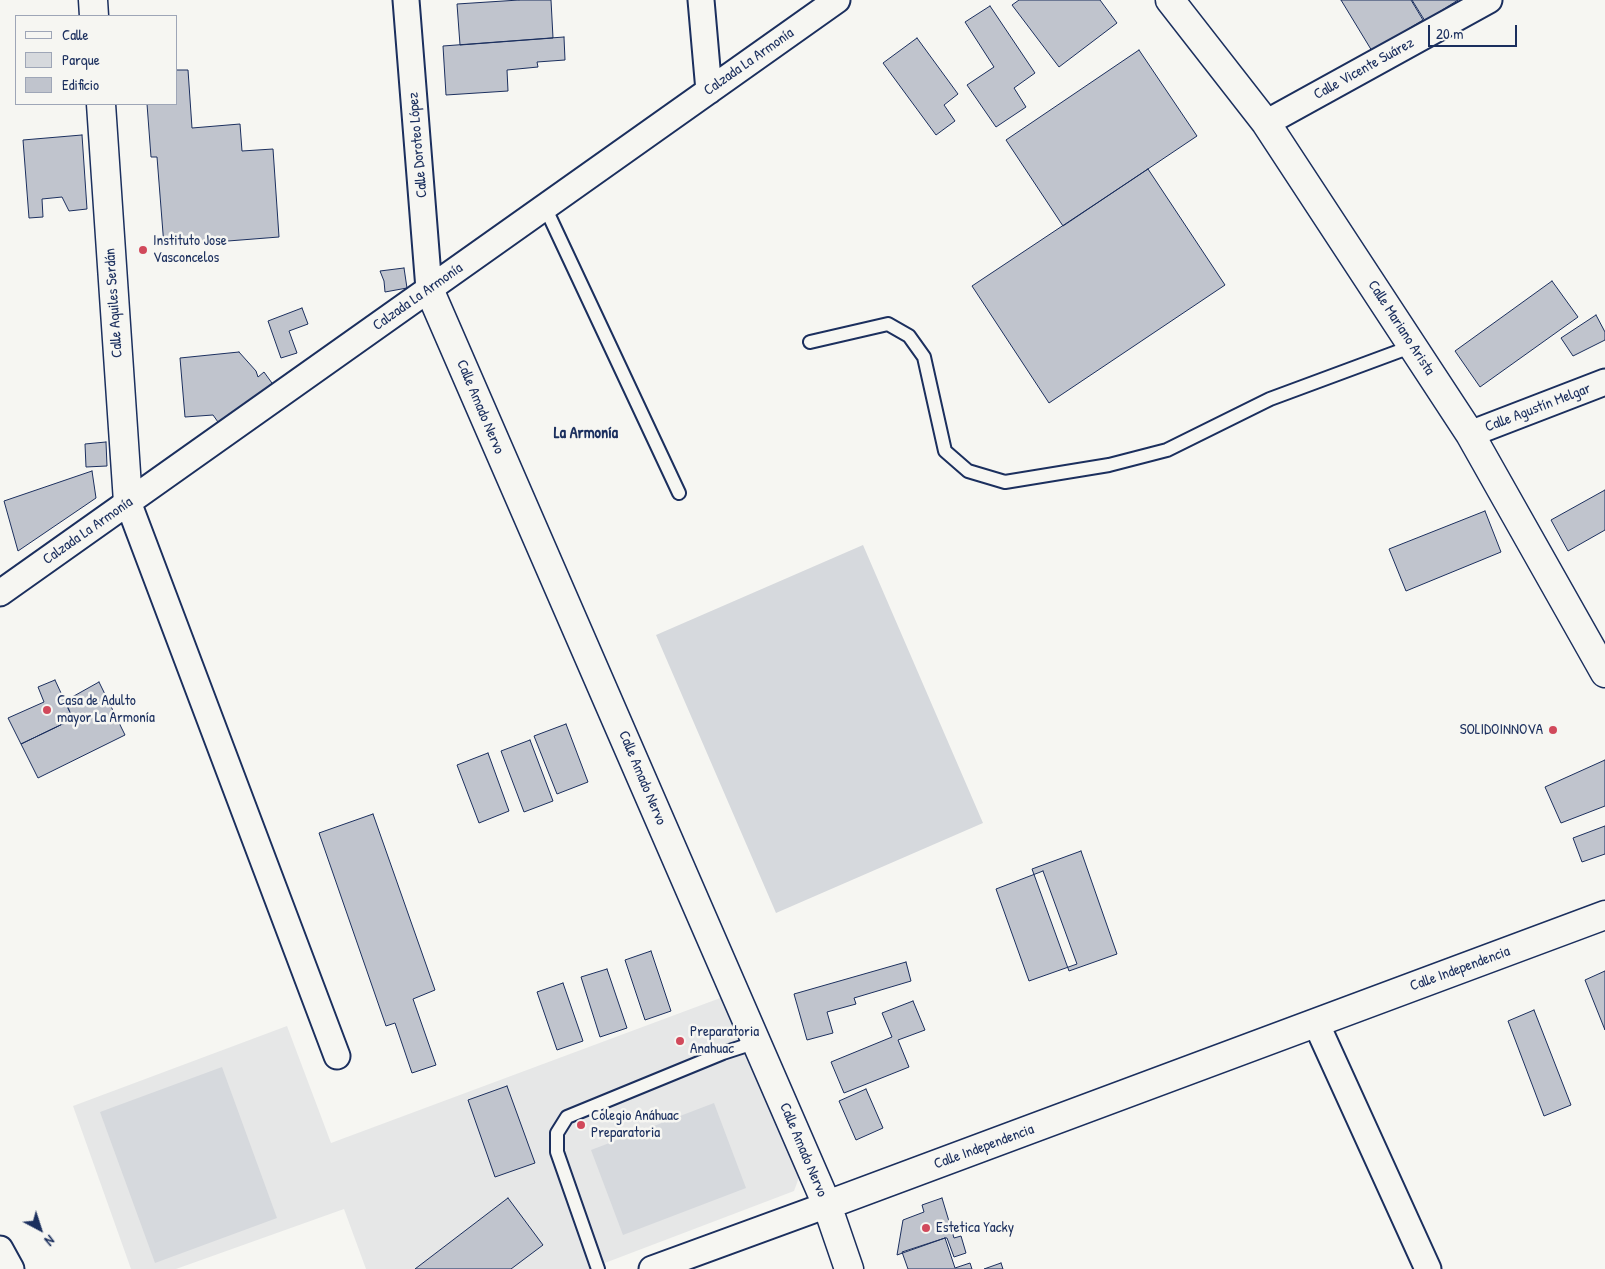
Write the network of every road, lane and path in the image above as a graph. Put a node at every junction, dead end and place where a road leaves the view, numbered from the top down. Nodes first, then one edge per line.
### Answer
1 (93, 0) edge
2 (406, 0) edge
3 (701, 0) edge
4 (837, 0) edge
5 (1170, 0) edge
6 (1489, 0) edge
7 (94, 15) edge
8 (709, 91) junction
9 (100, 105) edge
10 (1266, 123) junction
11 (544, 207) junction
12 (429, 289) junction
13 (810, 342) dead end
14 (1413, 346) junction
15 (1605, 382) edge
16 (1470, 434) junction
17 (679, 493) dead end
18 (128, 502) junction
19 (0, 593) edge
20 (1605, 673) edge
21 (1605, 915) edge
22 (1316, 1023) junction
23 (756, 1042) junction
24 (337, 1056) dead end
25 (827, 1205) junction
26 (0, 1249) edge
27 (11, 1269) edge
28 (598, 1269) edge
29 (652, 1269) edge
30 (849, 1269) edge
31 (1428, 1269) edge

1 - 7 street
2 - 12 street, Calle Doroteo López
3 - 8 street
4 - 8 street, Calzada La Armonía
5 - 10 street, Calle Mariano Arista
6 - 10 street, Calle Vicente Suárez
8 - 11 street, Calzada La Armonía
9 - 18 street, Calle Aquiles Serdán
10 - 14 street, Calle Mariano Arista
11 - 12 street, Calzada La Armonía
11 - 17 lane
12 - 18 street, Calzada La Armonía
12 - 23 street, Calle Amado Nervo
13 - 14 lane
14 - 16 street, Calle Mariano Arista
15 - 16 street, Calle Agustín Melgar
16 - 20 street, Calle Mariano Arista
18 - 19 street, Calzada La Armonía
18 - 24 street
21 - 22 street, Calle Independencia
22 - 25 street, Calle Independencia
22 - 31 street
23 - 25 street, Calle Amado Nervo
23 - 28 lane
25 - 29 street, Calle Independencia
25 - 30 street, Calle Amado Nervo
26 - 27 street

